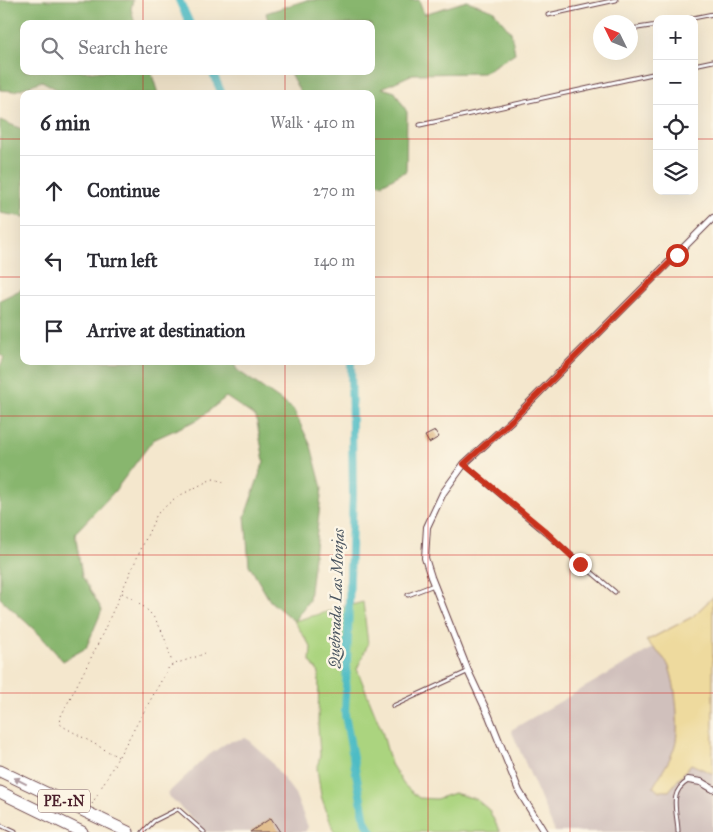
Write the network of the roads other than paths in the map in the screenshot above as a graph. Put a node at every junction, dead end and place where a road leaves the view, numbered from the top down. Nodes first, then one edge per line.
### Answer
1 (616, 0) edge
2 (713, 14) edge
3 (548, 15) dead end
4 (698, 17) edge
5 (653, 26) edge
6 (638, 28) edge
7 (713, 61) edge
8 (698, 64) edge
9 (653, 74) edge
10 (420, 124) dead end
11 (713, 218) edge
12 (464, 464) junction
13 (434, 585) junction
14 (615, 592) dead end
15 (408, 596) dead end
16 (468, 671) junction
17 (393, 706) dead end
18 (0, 771) edge
19 (688, 780) joint
20 (713, 789) edge
21 (0, 792) edge
22 (0, 825) edge
23 (80, 831) edge
24 (15, 832) edge
25 (128, 832) edge
26 (143, 832) edge
27 (204, 832) edge
28 (544, 832) edge
29 (678, 832) edge

1 - 3 lane
2 - 4 lane
5 - 6 lane
7 - 8 lane
9 - 10 lane
11 - 12 street
12 - 13 street
12 - 14 lane
13 - 15 lane
13 - 16 street
16 - 17 lane
16 - 28 street
25 -> 18 highway, PE-1N
19 - 20 street
19 - 29 lane
21 - 23 highway, PE-1N
22 - 24 lane
26 - 27 lane

